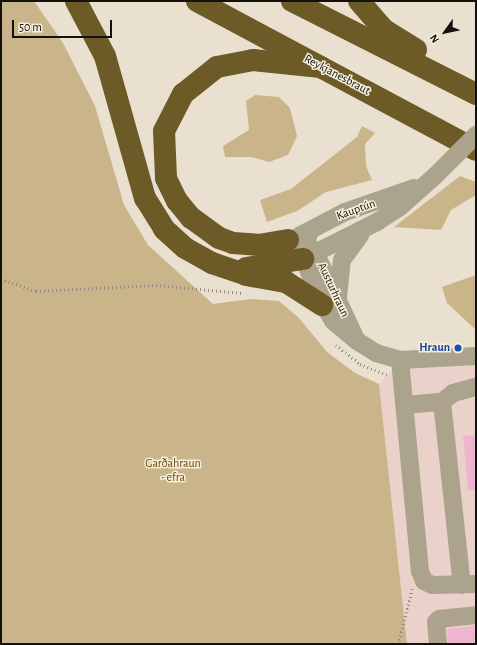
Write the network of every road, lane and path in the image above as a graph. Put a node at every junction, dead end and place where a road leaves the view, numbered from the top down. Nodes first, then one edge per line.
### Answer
1 (76, 1) edge
2 (197, 1) edge
3 (292, 1) edge
4 (360, 1) edge
5 (321, 67) junction
6 (476, 84) edge
7 (476, 94) edge
8 (476, 135) edge
9 (476, 150) edge
10 (430, 179) junction
11 (368, 227) junction
12 (304, 245) junction
13 (230, 269) junction
14 (1, 279) edge
15 (251, 293) dead end
16 (330, 303) junction
17 (334, 343) dead end
18 (476, 356) edge
19 (400, 360) junction
20 (392, 376) dead end
21 (476, 388) edge
22 (442, 402) junction
23 (406, 405) junction
24 (469, 584) edge
25 (476, 615) edge
26 (438, 644) edge

1 - 13 highway
2 - 5 highway, Reykjanesbraut
3 - 7 highway
4 - 6 highway
5 - 9 highway, Reykjanesbraut
5 - 12 highway
8 - 10 street, Kauptún, bridge
10 - 11 street, Kauptún
10 - 12 street, Kauptún
11 - 12 street, Kauptún
11 - 16 street
12 - 13 highway
12 - 16 street, Austurhraun
13 - 16 highway
14 - 15 path
16 - 19 street, Austurhraun
17 - 20 path
18 - 19 street, Austurhraun
19 - 23 street
21 - 22 street
22 - 23 street
22 - 24 street
23 - 24 street
25 - 26 street

